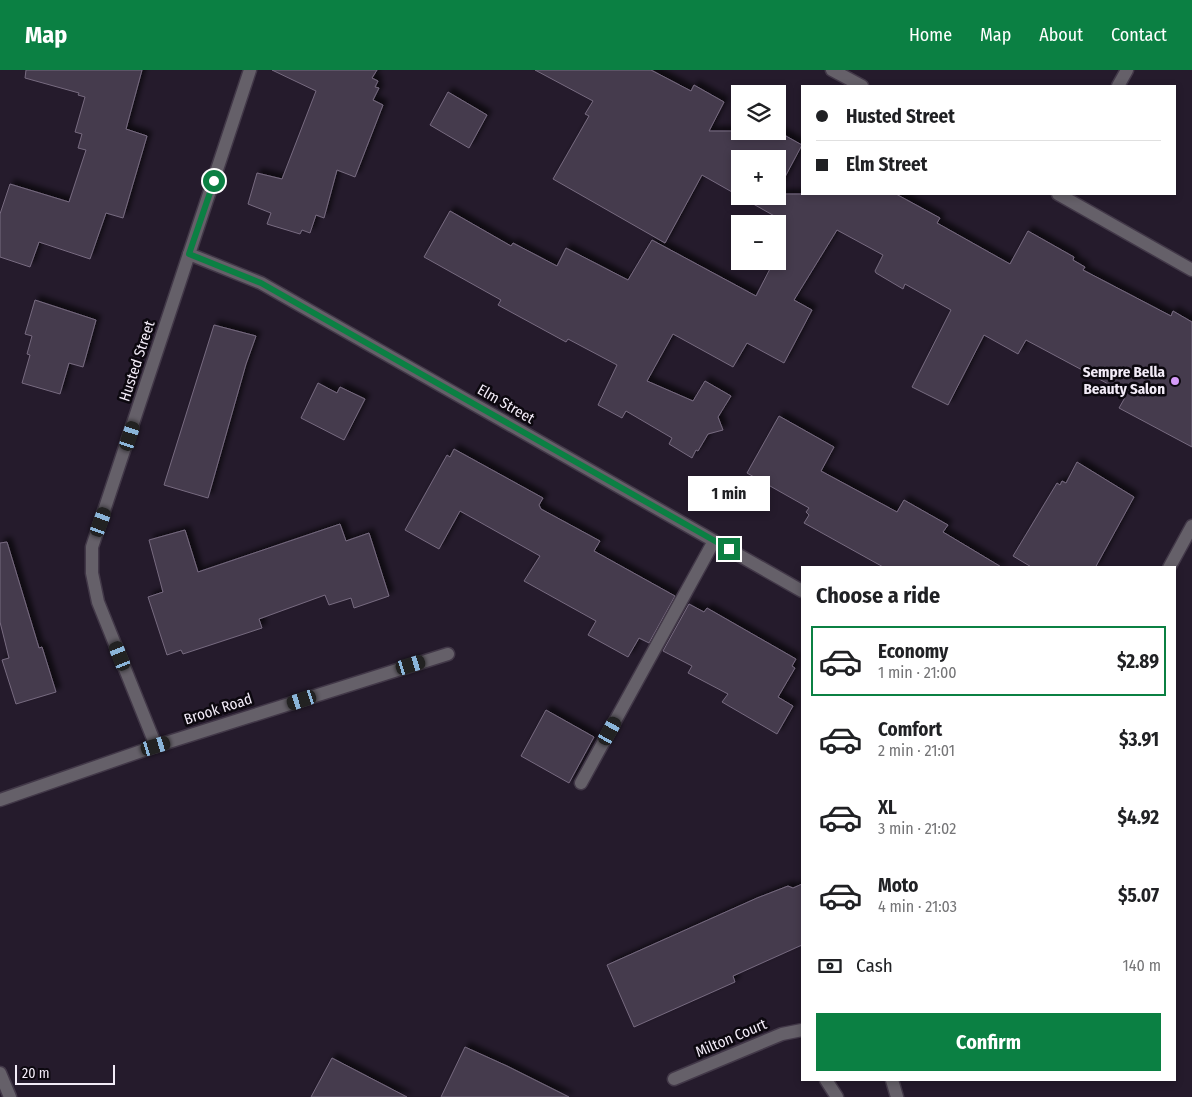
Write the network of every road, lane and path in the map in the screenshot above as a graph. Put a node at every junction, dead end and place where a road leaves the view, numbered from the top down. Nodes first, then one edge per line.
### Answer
1 (250, 70) edge
2 (832, 70) edge
3 (1127, 70) edge
4 (860, 85) edge
5 (1119, 85) edge
6 (1060, 195) edge
7 (189, 254) junction
8 (1192, 270) edge
9 (1192, 526) edge
10 (714, 541) junction
11 (1170, 566) edge
12 (801, 590) edge
13 (448, 654) dead end
14 (156, 746) junction
15 (582, 783) dead end
16 (0, 800) edge
17 (801, 1030) edge
18 (0, 1073) edge
19 (674, 1079) dead end
20 (827, 1081) edge
21 (892, 1081) edge
22 (10, 1097) edge
23 (837, 1097) edge
24 (897, 1097) edge

1 - 7 street, Husted Street
2 - 4 street
3 - 5 street
6 - 8 street
7 - 10 street, Elm Street
7 - 14 street, Husted Street
9 - 11 street
10 - 12 street, Elm Street
10 - 15 street
13 - 14 street, Brook Road
14 - 16 street, Brook Road
17 - 19 street, Milton Court
18 - 22 street
20 - 23 street
21 - 24 street

